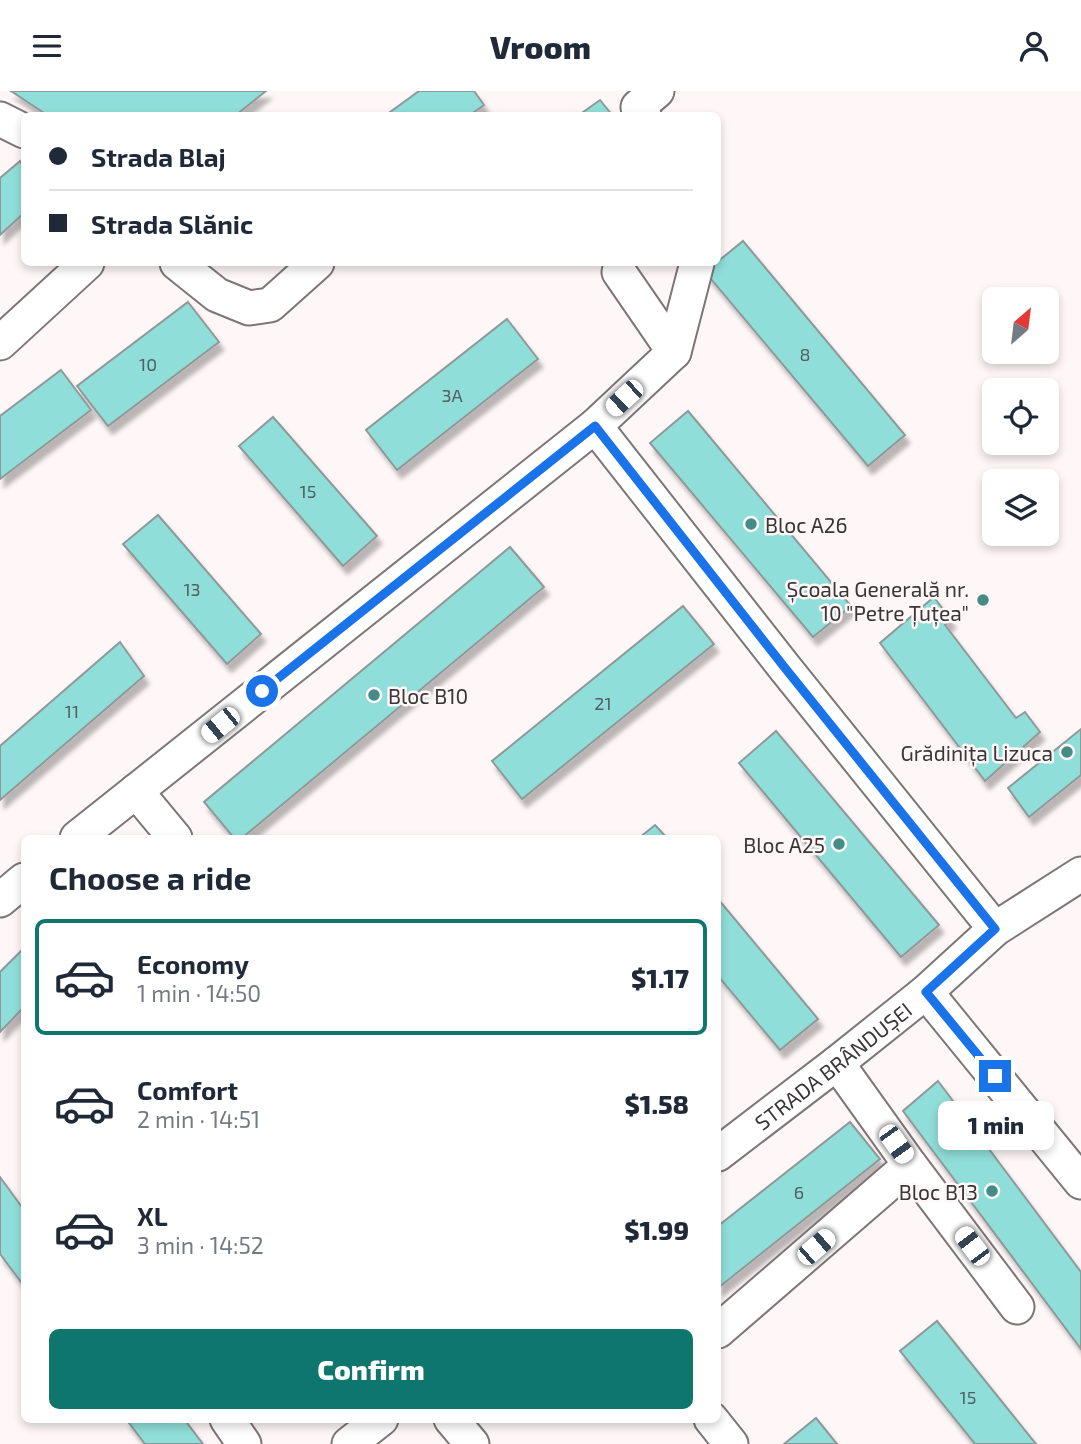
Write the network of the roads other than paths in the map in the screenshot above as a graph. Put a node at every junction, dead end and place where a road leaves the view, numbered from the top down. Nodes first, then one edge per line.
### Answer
1 (0, 119) edge
2 (21, 130) edge
3 (84, 266) edge
4 (181, 266) edge
5 (314, 266) edge
6 (696, 266) edge
7 (619, 272) dead end
8 (0, 343) edge
9 (674, 352) junction
10 (595, 426) junction
11 (136, 791) junction
12 (81, 835) edge
13 (173, 835) edge
14 (1081, 874) edge
15 (21, 882) edge
16 (0, 900) edge
17 (995, 929) junction
18 (926, 992) junction
19 (837, 1063) junction
20 (721, 1152) edge
21 (911, 1165) junction
22 (1081, 1182) edge
23 (1017, 1307) dead end
24 (721, 1328) edge
25 (230, 1423) edge
26 (376, 1423) edge
27 (454, 1423) edge
28 (714, 1423) edge
29 (244, 1444) edge
30 (349, 1444) edge
31 (472, 1444) edge
32 (731, 1444) edge

1 - 2 street
3 - 8 street
4 - 5 street
6 - 9 street
7 - 9 street
9 - 10 street
10 - 11 street
10 - 17 street
11 - 12 street
11 - 13 street
14 - 17 street, STRADA BRÂNDUȘEI
15 - 16 street
17 - 18 street, STRADA BRÂNDUȘEI
18 - 19 street, STRADA BRÂNDUȘEI
18 - 22 street
19 - 20 street, STRADA BRÂNDUȘEI
19 - 21 street
21 - 23 street
21 - 24 street
25 - 29 street
26 - 30 street
27 - 31 street
28 - 32 street

